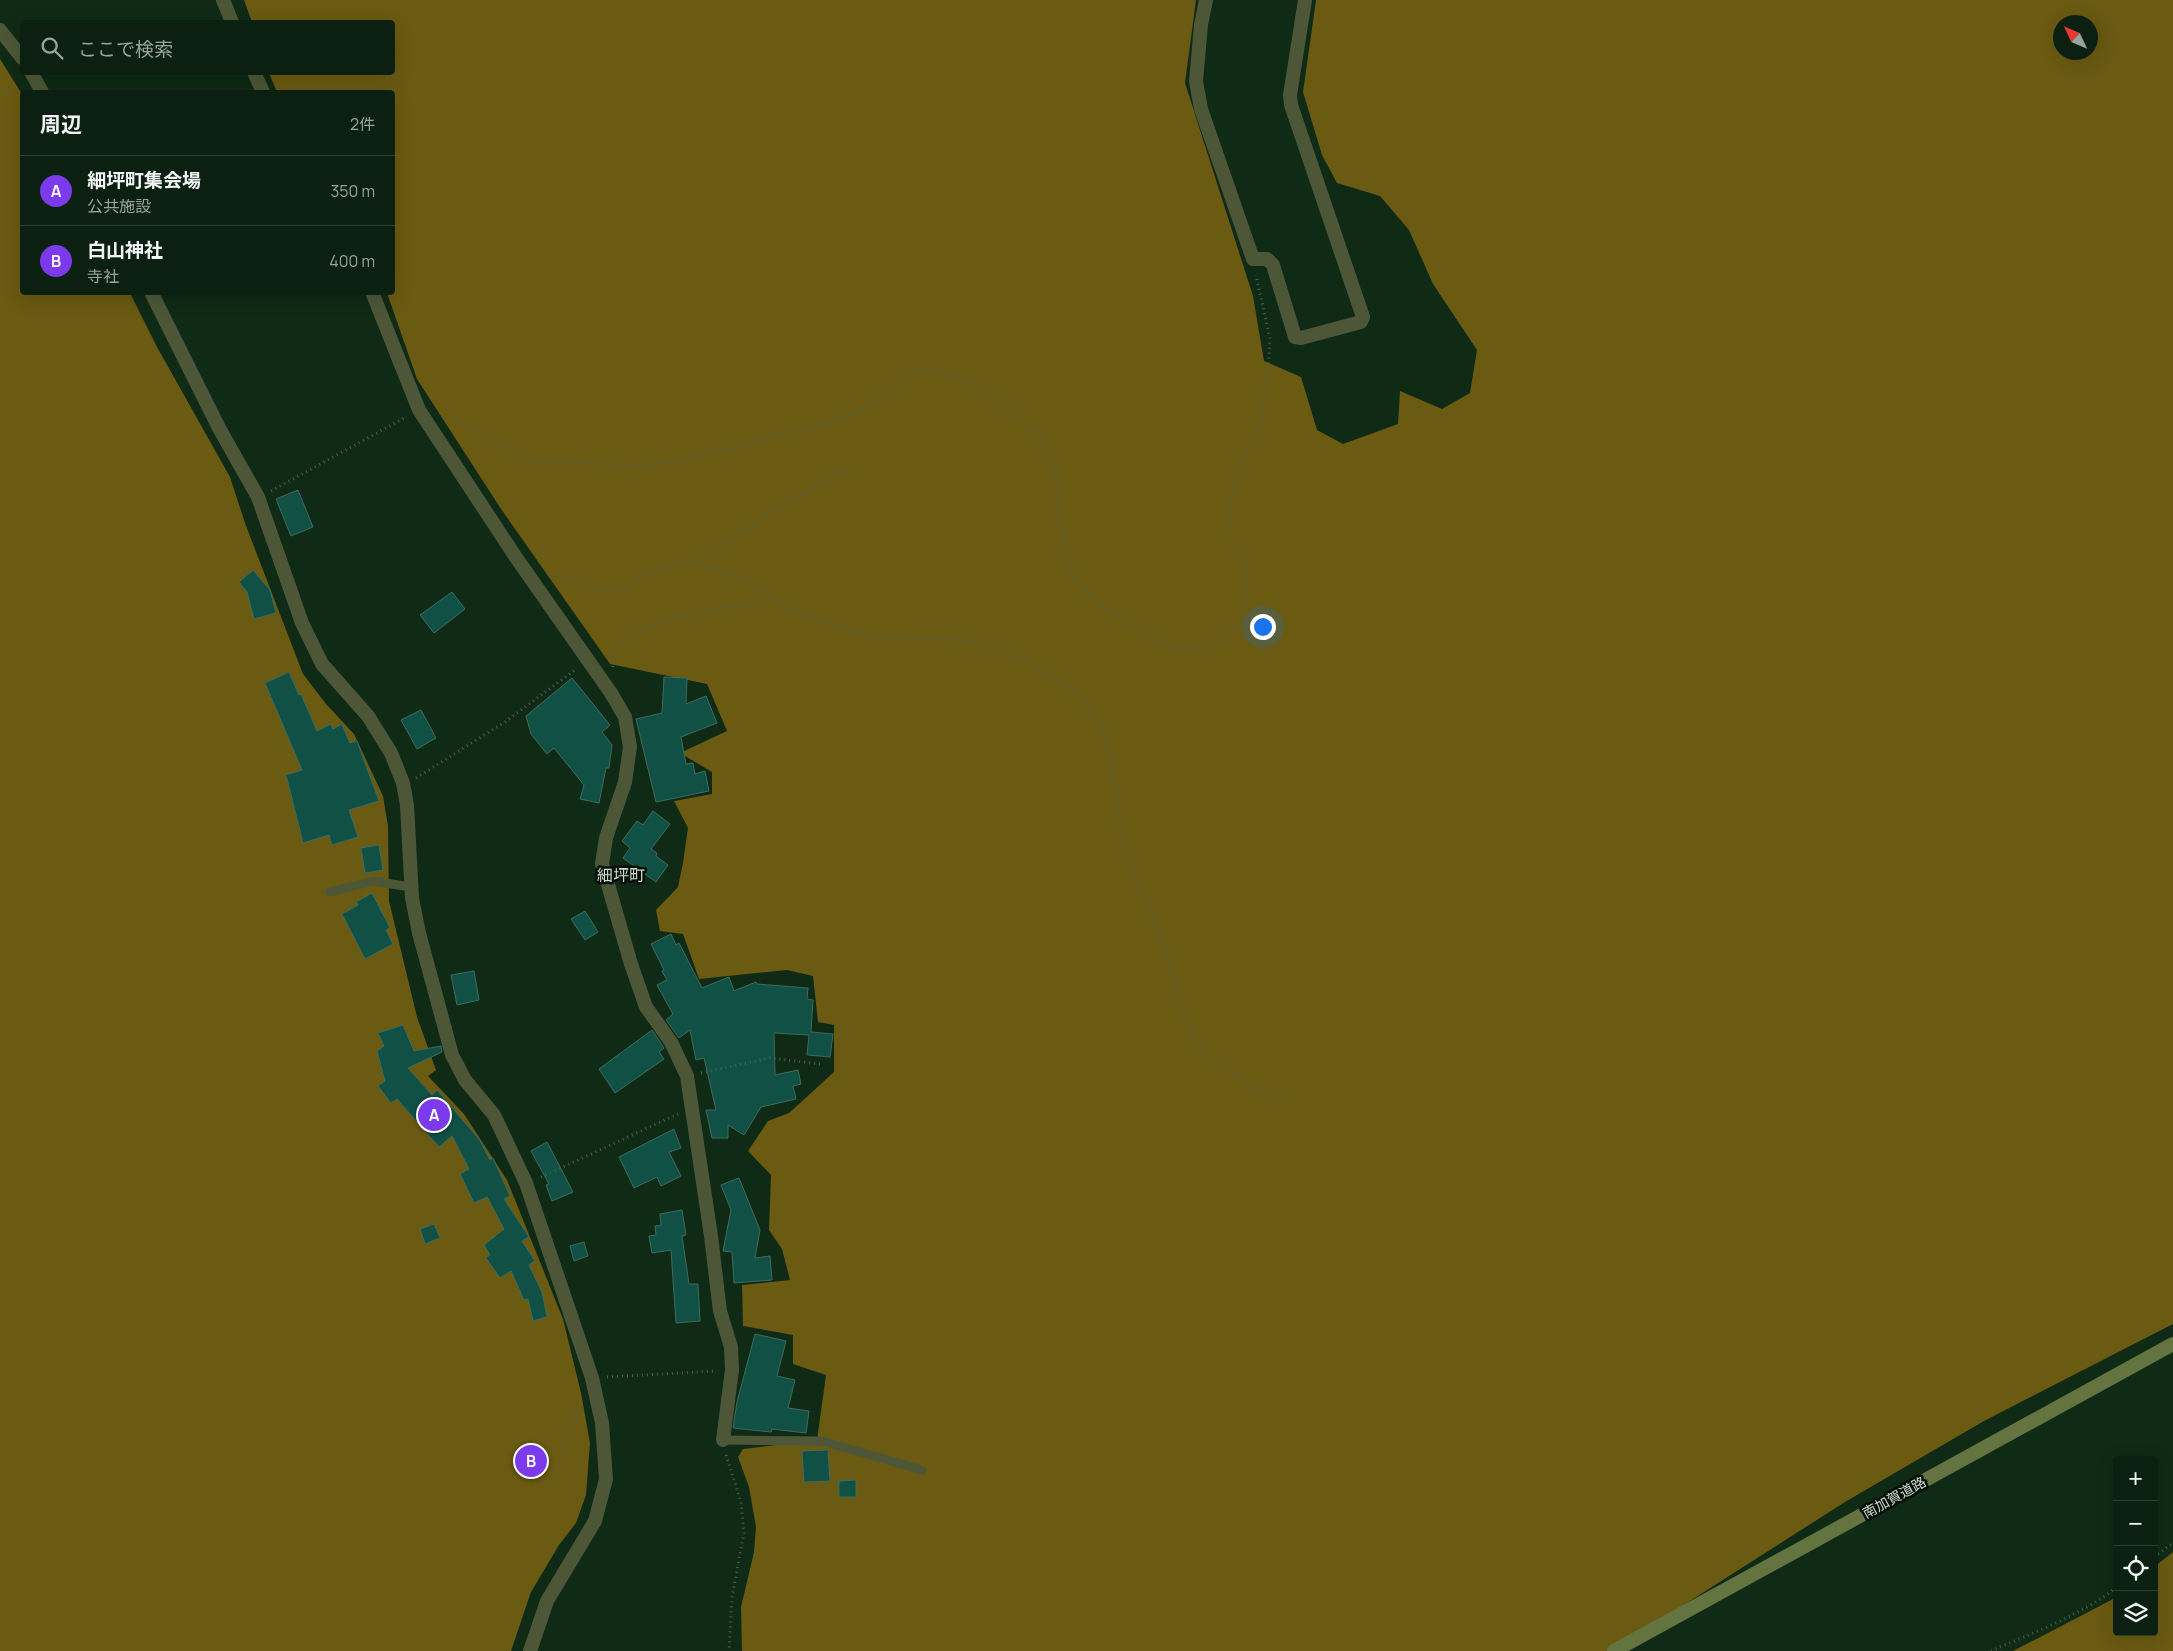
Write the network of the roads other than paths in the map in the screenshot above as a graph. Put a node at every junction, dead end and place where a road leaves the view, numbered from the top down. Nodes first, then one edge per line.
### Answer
1 (223, 0) edge
2 (1206, 0) edge
3 (1305, 0) edge
4 (231, 20) edge
5 (0, 30) edge
6 (20, 55) edge
7 (33, 75) edge
8 (255, 75) edge
9 (41, 90) edge
10 (262, 90) edge
11 (152, 295) edge
12 (373, 295) edge
13 (412, 887) junction
14 (330, 892) dead end
15 (2173, 1344) edge
16 (723, 1440) joint
17 (922, 1470) dead end
18 (530, 1651) edge
19 (1614, 1651) edge

1 - 4 street
2 - 3 street
5 - 6 street
7 - 9 street
8 - 10 street
11 - 13 street
12 - 16 street
13 - 14 lane
13 - 18 street
15 - 19 main road, 南加賀道路
16 - 17 lane

